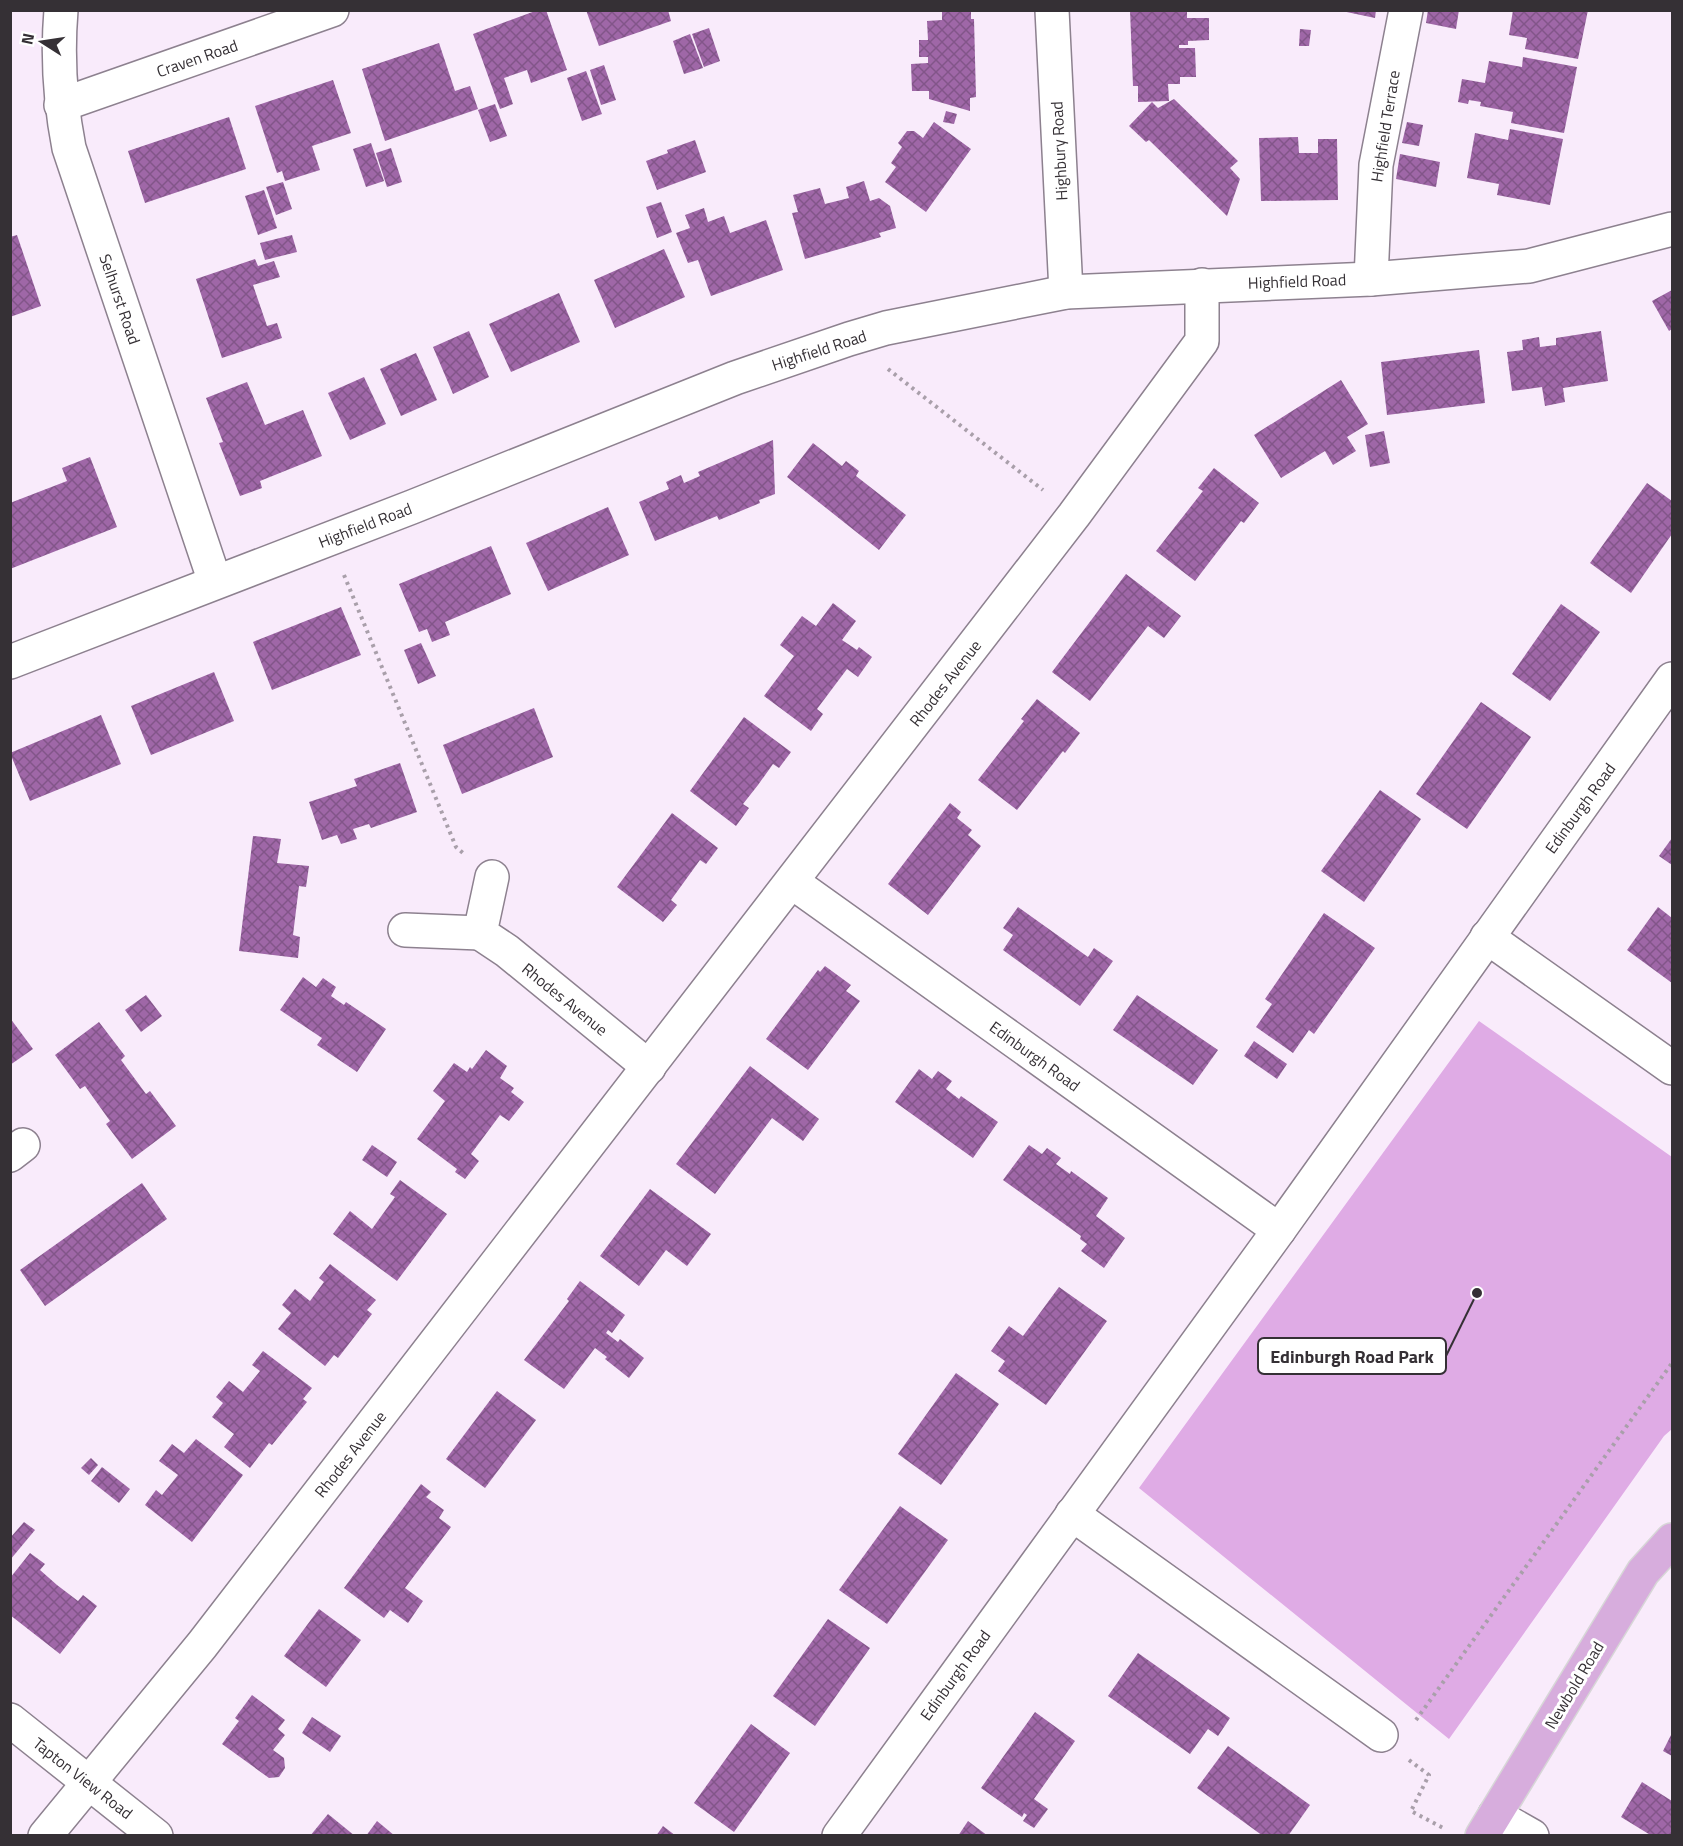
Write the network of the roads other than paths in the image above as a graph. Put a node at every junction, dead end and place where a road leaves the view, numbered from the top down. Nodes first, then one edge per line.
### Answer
1 (61, 10) edge
2 (332, 10) edge
3 (1052, 10) edge
4 (1406, 10) edge
5 (61, 105) junction
6 (1672, 229) edge
7 (1371, 279) junction
8 (1202, 285) junction
9 (1066, 292) junction
10 (215, 582) junction
11 (10, 662) edge
12 (1672, 679) edge
13 (492, 877) road end
14 (792, 882) junction
15 (405, 930) dead end
16 (480, 933) junction
17 (1487, 937) junction
18 (649, 1067) junction
19 (1672, 1068) edge
20 (1279, 1230) junction
21 (1072, 1514) junction
22 (1672, 1540) edge
23 (10, 1720) edge
24 (1381, 1736) dead end
25 (89, 1782) junction
26 (1489, 1825) edge
27 (45, 1836) edge
28 (156, 1836) edge
29 (839, 1836) edge
30 (1532, 1836) edge

1 - 5 street, Selhurst Road
2 - 5 street, Craven Road
3 - 9 street, Highbury Road
4 - 7 street, Highfield Terrace
5 - 10 street, Selhurst Road
6 - 7 street, Highfield Road
7 - 8 street, Highfield Road
8 - 9 street, Highfield Road
8 - 14 street, Rhodes Avenue
9 - 10 street, Highfield Road
10 - 11 street, Highfield Road
12 - 17 street, Edinburgh Road
13 - 16 street
14 - 18 street, Rhodes Avenue
14 - 20 street, Edinburgh Road
15 - 16 street
16 - 18 street, Rhodes Avenue
17 - 19 street
17 - 20 street, Edinburgh Road
18 - 25 street, Rhodes Avenue
20 - 21 street, Edinburgh Road
21 - 24 street
21 - 29 street, Edinburgh Road
22 - 26 main road, Newbold Road
23 - 25 street, Tapton View Road
25 - 27 street, Rhodes Avenue
25 - 28 street, Tapton View Road
26 - 30 street

